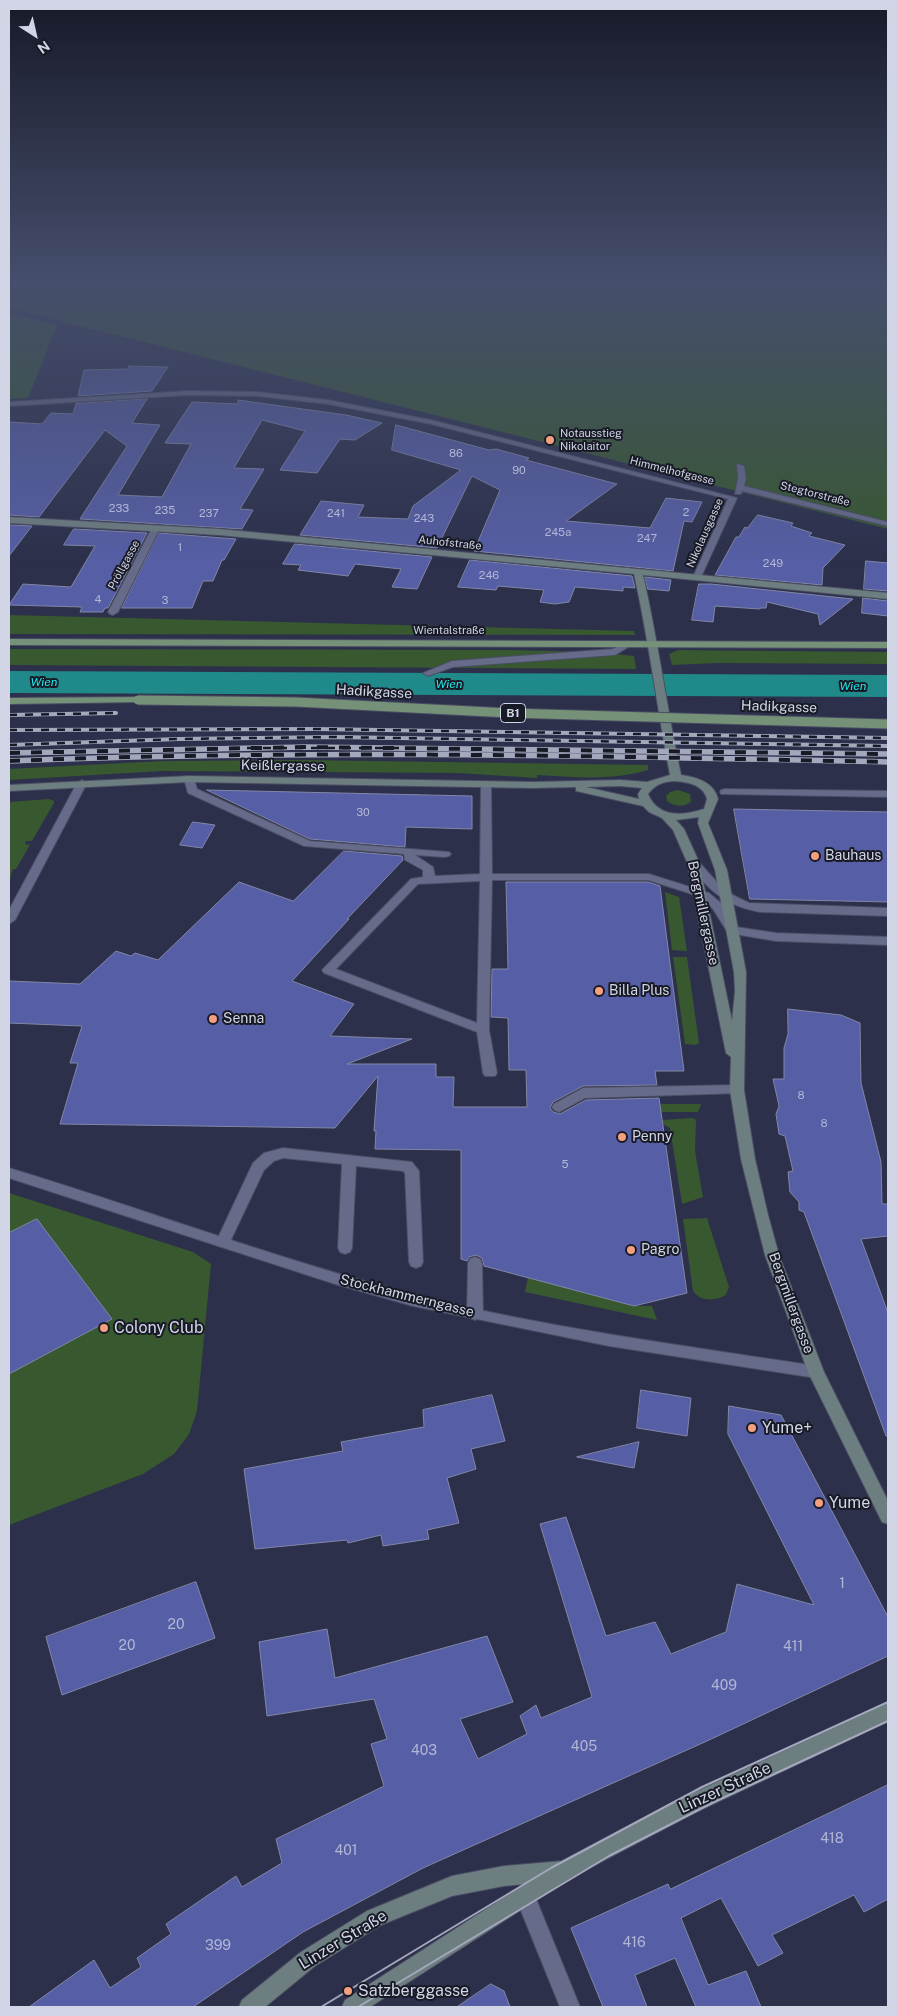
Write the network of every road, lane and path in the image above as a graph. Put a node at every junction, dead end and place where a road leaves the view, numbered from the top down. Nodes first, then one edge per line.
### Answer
1 (9, 404) edge
2 (740, 466) dead end
3 (737, 492) junction
4 (9, 520) edge
5 (888, 524) edge
6 (156, 528) junction
7 (638, 573) junction
8 (697, 577) junction
9 (888, 596) edge
10 (112, 612) dead end
11 (9, 642) edge
12 (627, 644) junction
13 (652, 644) junction
14 (888, 645) edge
15 (428, 673) dead end
16 (9, 701) edge
17 (888, 724) edge
18 (676, 778) junction
19 (189, 779) junction
20 (82, 783) junction
21 (486, 784) junction
22 (558, 785) junction
23 (649, 785) junction
24 (9, 788) edge
25 (725, 792) dead end
26 (888, 794) edge
27 (645, 803) junction
28 (706, 811) junction
29 (666, 816) junction
30 (410, 851) junction
31 (445, 854) dead end
32 (693, 862) junction
33 (486, 877) junction
34 (429, 880) junction
35 (699, 892) junction
36 (728, 899) junction
37 (888, 912) edge
38 (9, 920) edge
39 (732, 930) junction
40 (888, 941) edge
41 (483, 1030) junction
42 (490, 1072) dead end
43 (736, 1075) junction
44 (737, 1090) junction
45 (559, 1107) dead end
46 (348, 1160) junction
47 (9, 1173) edge
48 (223, 1242) junction
49 (345, 1248) dead end
50 (416, 1262) dead end
51 (475, 1263) dead end
52 (475, 1314) junction
53 (816, 1372) junction
54 (888, 1517) edge
55 (888, 1712) edge
56 (565, 1870) junction
57 (525, 1896) junction
58 (249, 2007) edge
59 (352, 2007) edge
60 (570, 2007) edge

1 - 3 street, Himmelhofgasse
2 - 3 street
3 - 5 street, Stegtorstraße
3 - 8 street, Nikolausgasse
4 - 6 main road, Auhofstraße
6 - 7 main road, Auhofstraße
6 - 10 street, Pröllgasse
7 - 8 main road, Auhofstraße
7 - 13 main road
8 - 9 main road, Auhofstraße
11 - 12 main road, Wientalstraße
12 - 13 main road, Wientalstraße
12 - 15 street
13 - 14 main road, Wientalstraße
13 - 18 main road
16 - 17 main road, Hadikgasse / B1, bridge
18 - 23 main road, Bergmillergasse
18 - 28 main road, Bergmillergasse
19 - 20 main road, Keißlergasse
19 - 21 main road, Keißlergasse
19 - 30 street
20 - 24 main road, Keißlergasse
20 - 38 street
21 - 22 main road, Keißlergasse
21 - 33 street
22 - 23 main road, Keißlergasse
22 - 27 main road, Keißlergasse
23 - 27 main road
25 - 26 street
27 - 29 main road, Bergmillergasse
28 - 29 main road
28 - 36 main road, Bergmillergasse
29 - 32 main road, Bergmillergasse
30 - 31 street
30 - 34 street
32 - 35 main road, Bergmillergasse
32 - 36 street
33 - 34 street
33 - 35 street
33 - 41 street
34 - 41 street
35 - 39 street
35 - 43 main road, Bergmillergasse
36 - 37 street
36 - 39 main road, Bergmillergasse
39 - 40 street
39 - 43 main road, Bergmillergasse
41 - 42 street
43 - 44 main road, Bergmillergasse
44 - 45 street
44 - 53 main road, Bergmillergasse
46 - 48 street
46 - 49 street
46 - 50 street
47 - 48 street, Stockhammerngasse
48 - 52 street, Stockhammerngasse
51 - 52 street
52 - 53 street, Stockhammerngasse
53 - 54 main road, Bergmillergasse
55 - 56 main road, Linzer Straße
56 - 57 main road, Linzer Straße
56 - 58 main road, Linzer Straße
57 - 59 main road, Linzer Straße
57 - 60 street

